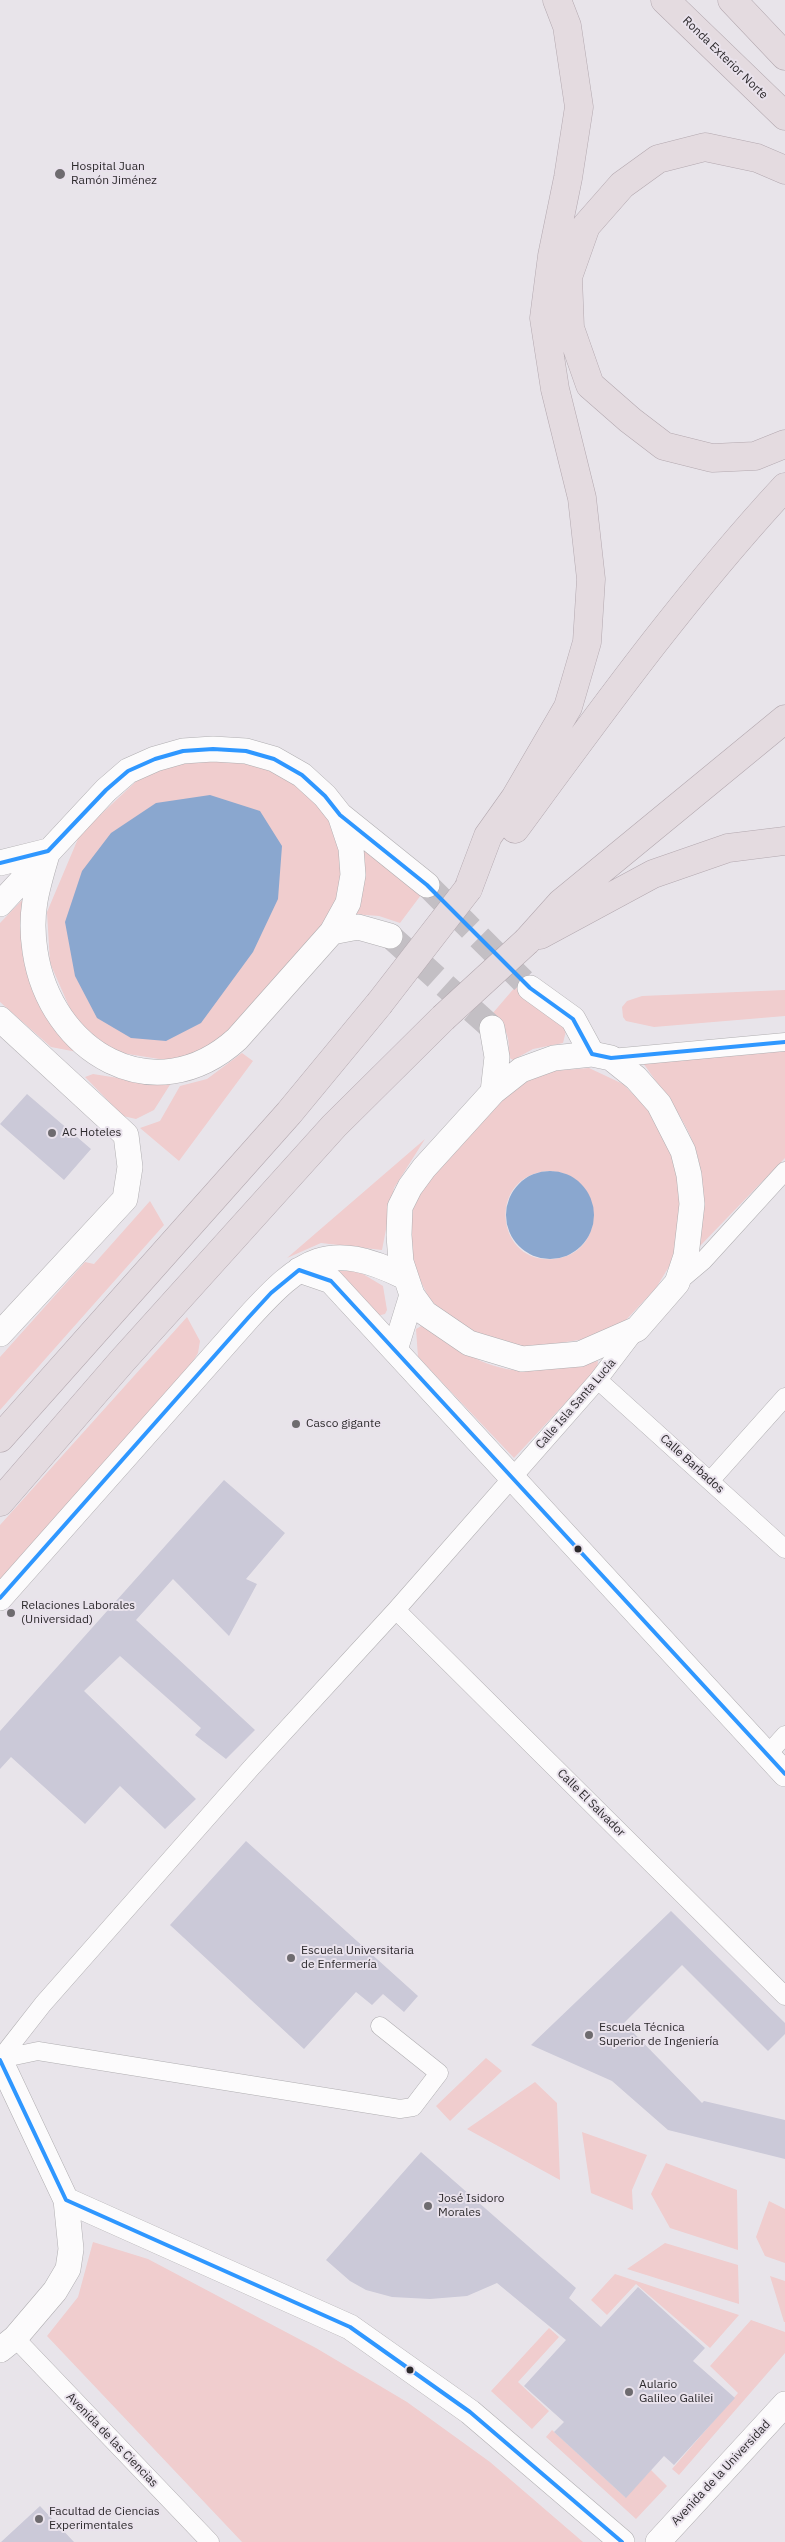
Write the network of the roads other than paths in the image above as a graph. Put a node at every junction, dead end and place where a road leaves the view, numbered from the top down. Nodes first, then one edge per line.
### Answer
1 (557, 0) edge
2 (665, 0) edge
3 (732, 0) edge
4 (785, 56) edge
5 (785, 116) edge
6 (785, 170) edge
7 (785, 444) edge
8 (785, 487) edge
9 (785, 719) edge
10 (340, 815) junction
11 (785, 841) edge
12 (495, 842) junction
13 (48, 851) junction
14 (0, 863) edge
15 (427, 885) tunnel mouth
16 (0, 904) edge
17 (567, 911) junction
18 (332, 932) junction
19 (390, 936) tunnel mouth
20 (530, 988) tunnel mouth
21 (0, 1019) edge
22 (492, 1028) tunnel mouth
23 (785, 1042) edge
24 (602, 1056) junction
25 (107, 1061) junction
26 (49, 1062) junction
27 (493, 1092) junction
28 (785, 1171) edge
29 (298, 1270) junction
30 (677, 1283) junction
31 (408, 1286) junction
32 (3, 1324) edge
33 (637, 1328) junction
34 (395, 1350) junction
35 (598, 1380) junction
36 (785, 1397) edge
37 (0, 1438) edge
38 (512, 1477) junction
39 (710, 1481) junction
40 (0, 1502) edge
41 (785, 1549) edge
42 (0, 1598) edge
43 (396, 1610) junction
44 (785, 1735) edge
45 (767, 1755) junction
46 (785, 1774) edge
47 (785, 1996) edge
48 (380, 2026) dead end
49 (0, 2059) edge
50 (66, 2200) junction
51 (7, 2344) edge
52 (785, 2404) edge
53 (210, 2542) edge
54 (622, 2542) edge
55 (658, 2542) edge

1 - 12 highway
2 - 5 highway, Ronda Exterior Norte
3 - 4 highway
6 - 7 highway
8 - 12 highway
9 - 17 highway
10 - 13 street
10 - 15 street
10 - 18 street
11 - 17 highway
12 - 37 highway, bridge
13 - 14 street
13 - 16 street
13 - 25 street
17 - 40 highway, bridge
18 - 19 street
18 - 25 street
20 - 24 street
21 - 26 street
22 - 27 street
23 - 24 street
24 - 27 street
24 - 30 street
25 - 26 street
26 - 32 street
27 - 31 street
28 - 30 street
29 - 31 street
29 - 34 street
29 - 42 street
30 - 33 street
31 - 33 street
31 - 34 street
33 - 35 street, Calle Isla Santa Lucía
34 - 38 street
35 - 38 street, Calle Isla Santa Lucía
35 - 39 street, Calle Barbados
36 - 39 street
38 - 43 street, Calle Isla Santa Lucía
38 - 45 street
39 - 41 street, Calle Barbados
43 - 47 street, Calle El Salvador
43 - 49 street, Calle Isla Santa Lucía
44 - 45 street
45 - 46 street
48 - 49 street
49 - 50 street
50 - 51 street
50 - 54 street
51 - 53 street, Avenida de las Ciencias
52 - 55 street, Avenida de la Universidad

